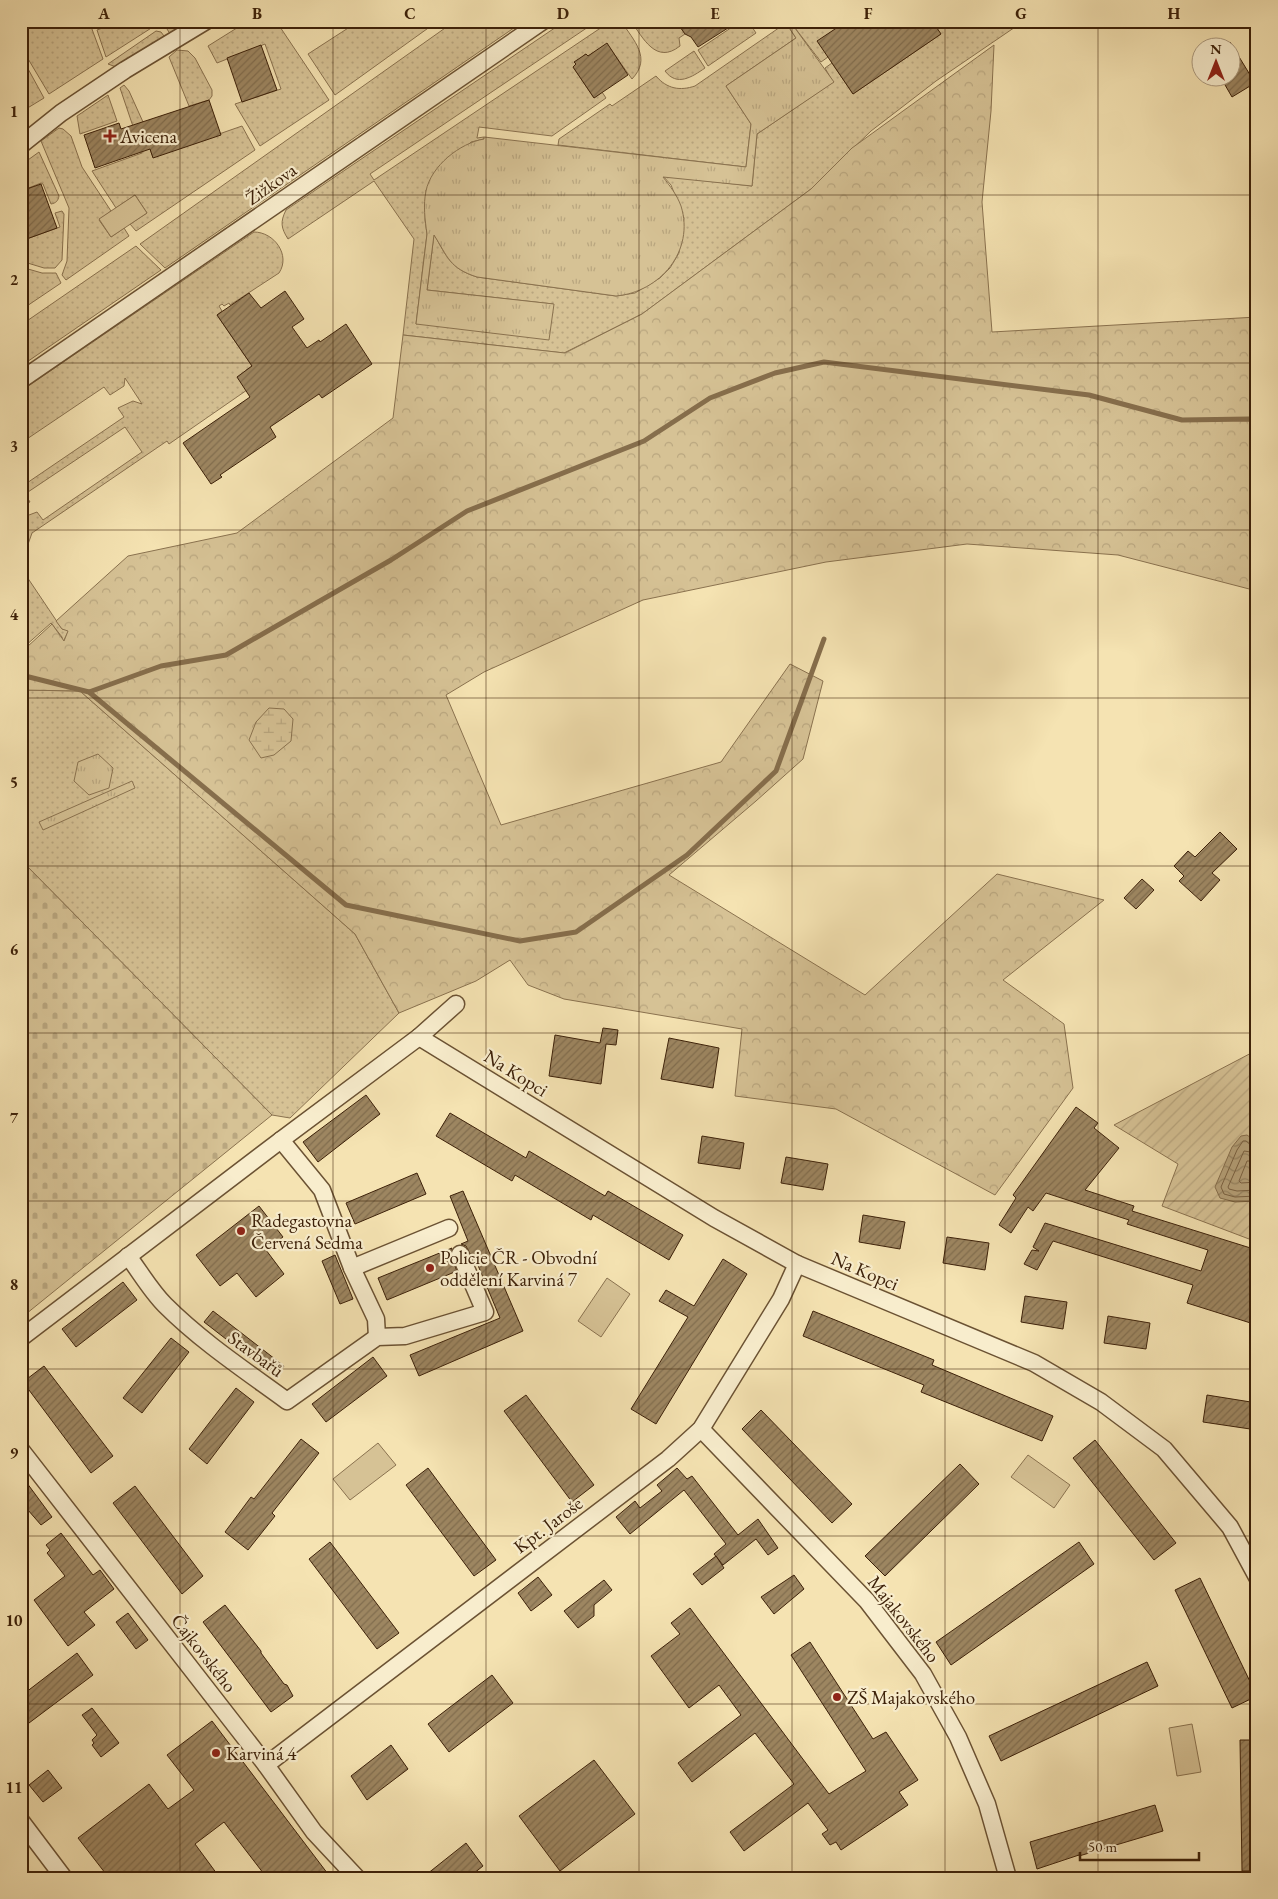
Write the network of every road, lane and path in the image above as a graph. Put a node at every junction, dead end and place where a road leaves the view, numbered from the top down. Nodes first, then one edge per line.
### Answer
1 (544, 21) edge
2 (206, 22) edge
3 (21, 145) edge
4 (21, 380) edge
5 (456, 1004) dead end
6 (419, 1037) junction
7 (281, 1140) junction
8 (448, 1228) dead end
9 (460, 1254) dead end
10 (128, 1256) junction
11 (797, 1264) junction
12 (352, 1268) junction
13 (377, 1337) junction
14 (21, 1338) edge
15 (701, 1429) junction
16 (21, 1450) edge
17 (1255, 1570) edge
18 (266, 1765) junction
19 (21, 1821) edge
20 (64, 1878) edge
21 (357, 1878) edge
22 (1008, 1878) edge

1 - 4 street, Žižkova
2 - 3 street
5 - 6 street
6 - 7 street
6 - 11 street, Na Kopci
7 - 10 street
7 - 12 street
8 - 12 street
9 - 13 street
10 - 13 street, Stavbařů
10 - 14 street
11 - 15 street, Kpt. Jaroše
11 - 17 street, Na Kopci
12 - 13 street
15 - 18 street, Kpt. Jaroše
15 - 22 street, Majakovského
16 - 18 street, Čajkovského
18 - 21 street, Čajkovského
19 - 20 street

